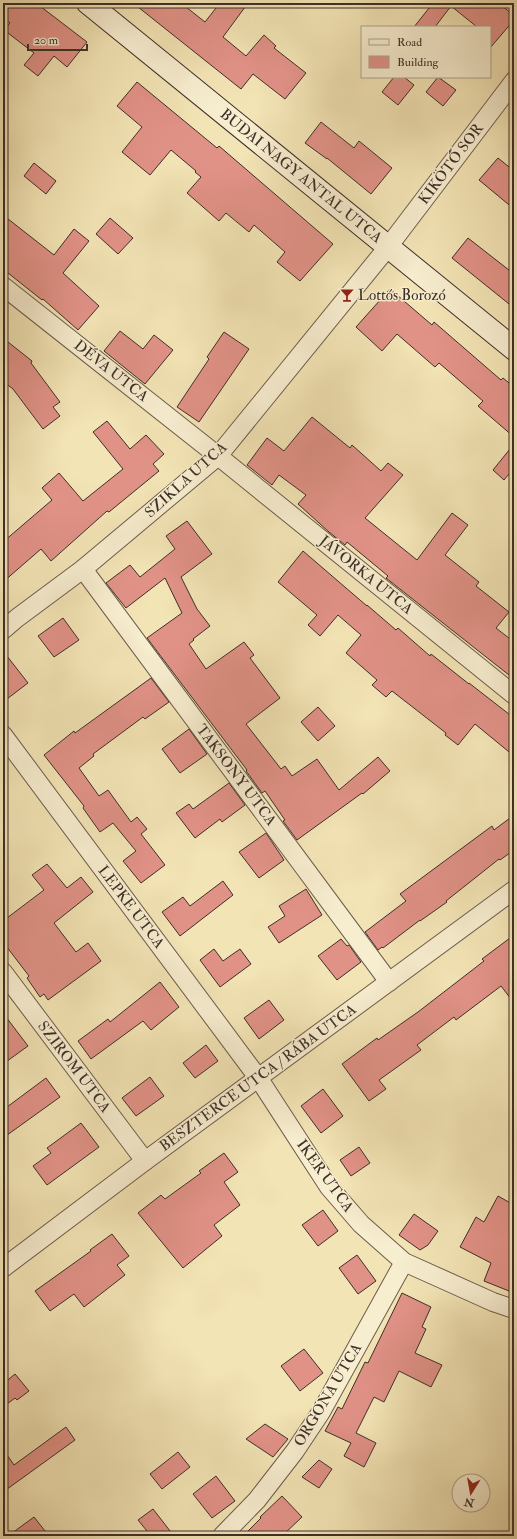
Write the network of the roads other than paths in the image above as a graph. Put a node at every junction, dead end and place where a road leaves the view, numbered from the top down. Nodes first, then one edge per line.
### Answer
1 (88, 3) edge
2 (514, 81) edge
3 (388, 247) junction
4 (3, 286) edge
5 (514, 349) edge
6 (218, 456) junction
7 (82, 569) junction
8 (3, 630) edge
9 (514, 695) edge
10 (3, 735) edge
11 (514, 890) edge
12 (3, 972) edge
13 (389, 982) junction
14 (259, 1079) junction
15 (145, 1161) junction
16 (404, 1262) junction
17 (3, 1268) edge
18 (514, 1309) edge
19 (222, 1536) edge

1 - 3 main road, BUDAI NAGY ANTAL UTCA
2 - 3 street, KIKÖTŐ SOR
3 - 5 main road, BUDAI NAGY ANTAL UTCA
3 - 6 street, SZIKLA UTCA
4 - 6 street, DÉVA UTCA
6 - 7 street, SZIKLA UTCA
6 - 9 street, JÁVORKA UTCA
7 - 8 street, SZIKLA UTCA
7 - 13 street, TAKSONY UTCA
10 - 14 street, LEPKE UTCA
11 - 13 street, BESZTERCE UTCA / RÁBA UTCA
12 - 15 street, SZIROM UTCA
13 - 14 street, BESZTERCE UTCA / RÁBA UTCA
14 - 15 street, BESZTERCE UTCA / RÁBA UTCA
14 - 16 street, IKER UTCA
15 - 17 street, BESZTERCE UTCA / RÁBA UTCA
16 - 18 street, IKER UTCA
16 - 19 street, ORGONA UTCA

